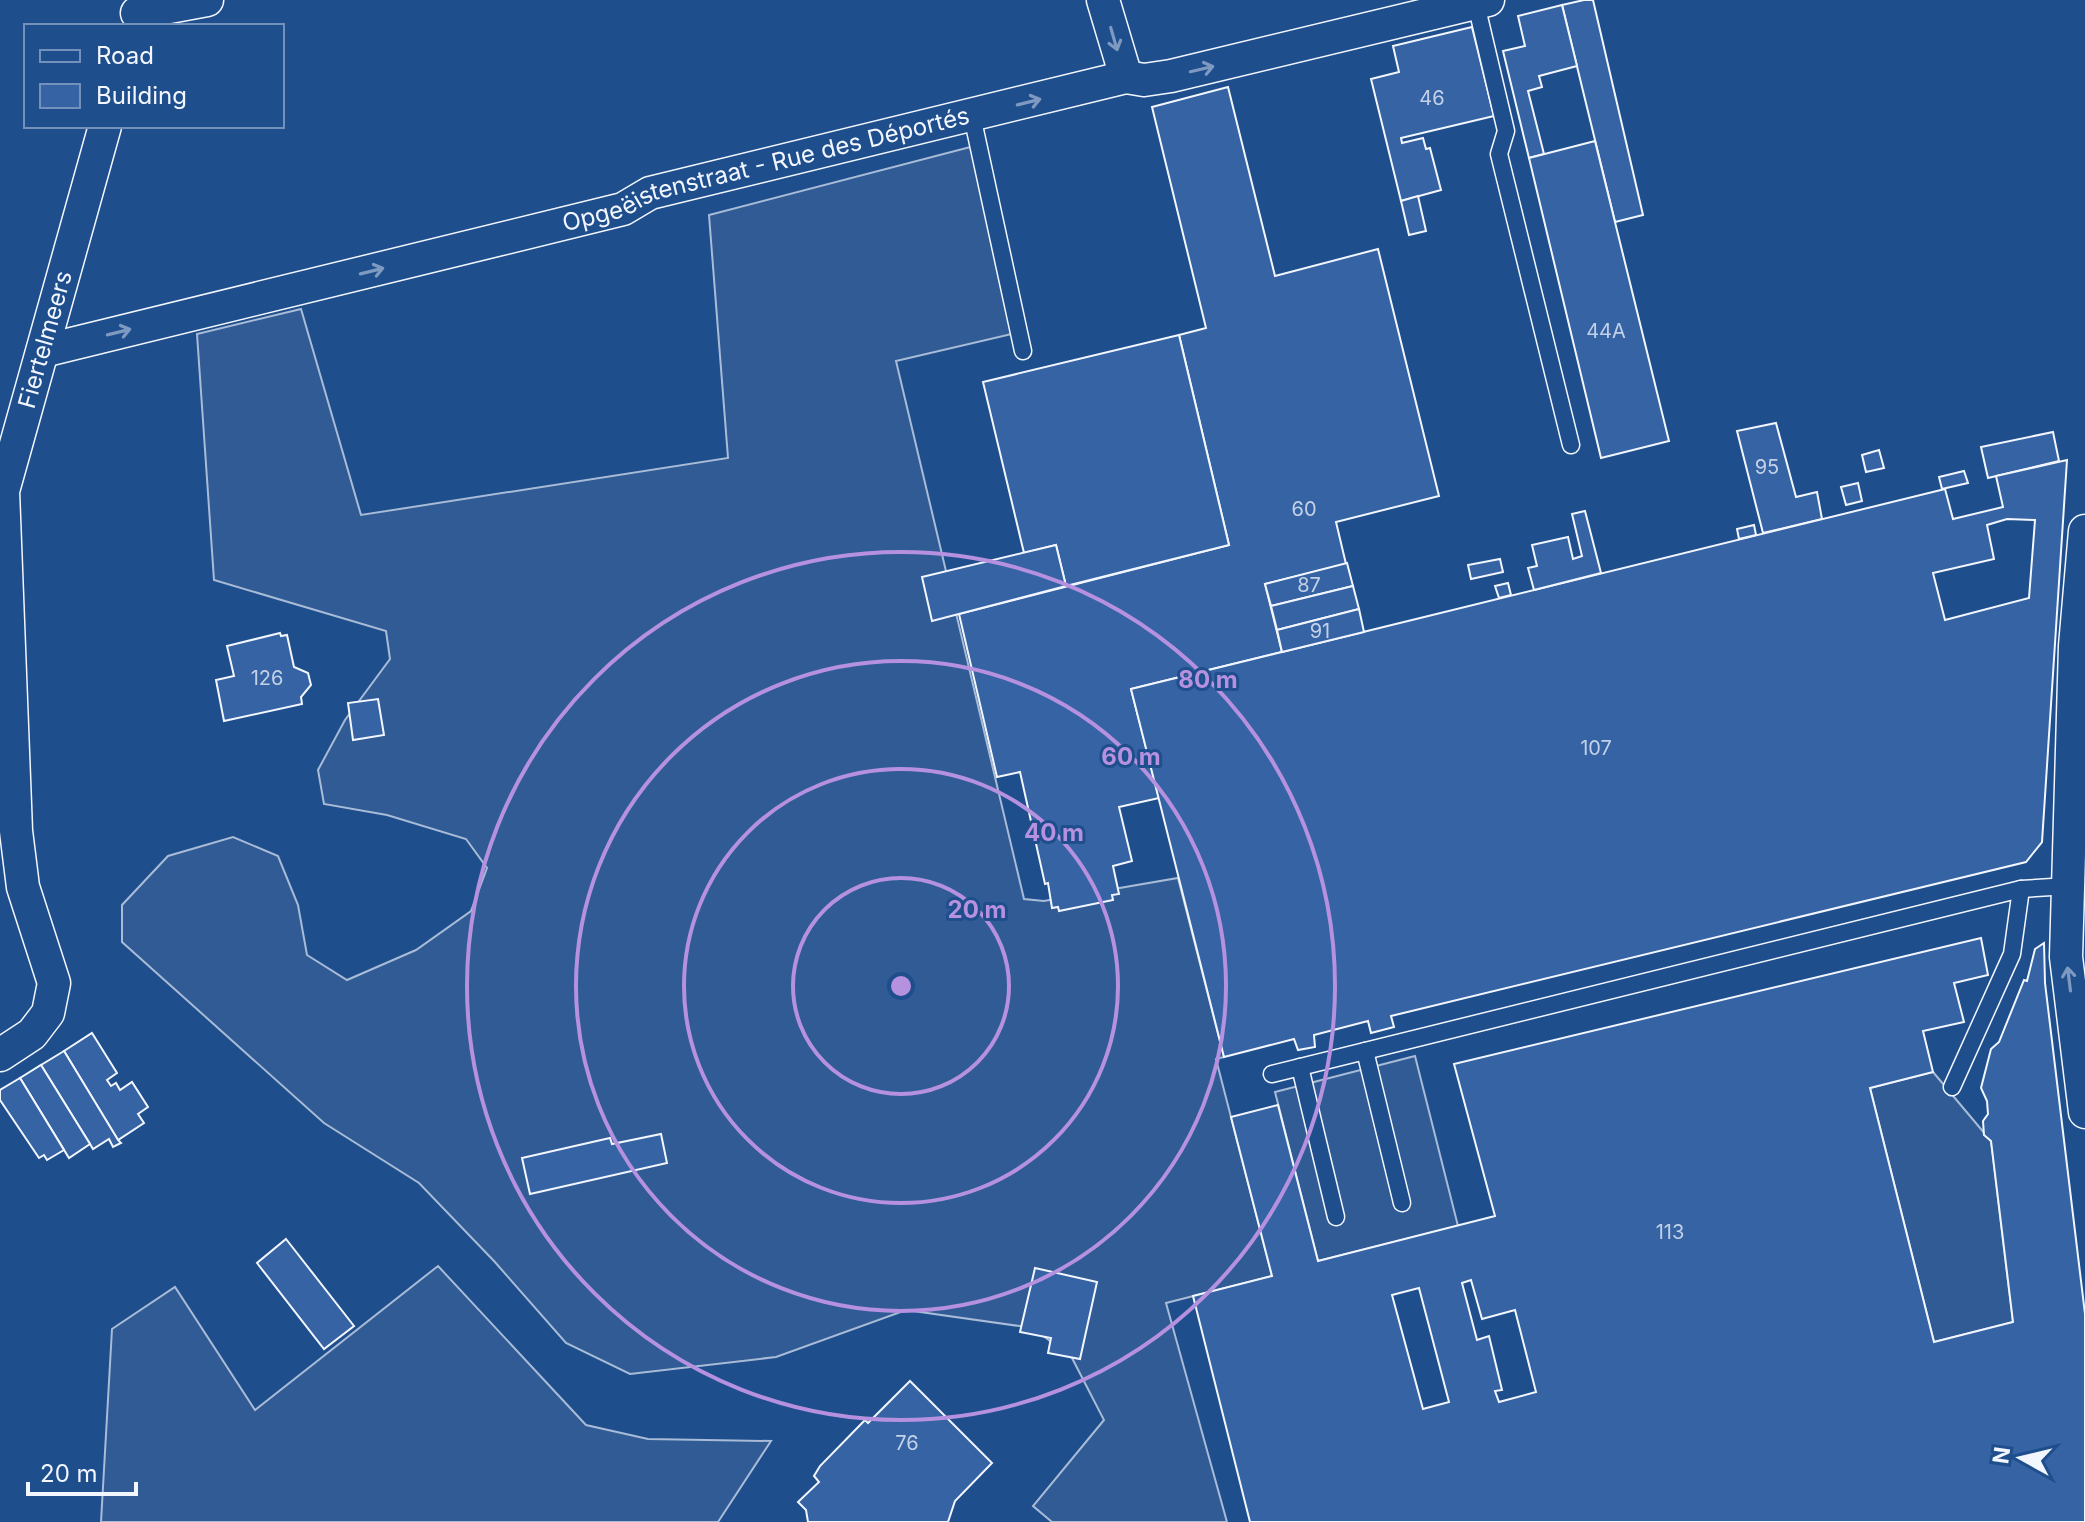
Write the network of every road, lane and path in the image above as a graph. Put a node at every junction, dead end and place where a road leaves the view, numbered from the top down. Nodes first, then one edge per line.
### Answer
1 (207, 0) edge
2 (1103, 0) edge
3 (1482, 2) edge
4 (137, 13) edge
5 (1126, 77) junction
6 (972, 116) junction
7 (104, 128) edge
8 (43, 351) junction
9 (1023, 351) dead end
10 (1571, 445) dead end
11 (2085, 531) edge
12 (2080, 646) edge
13 (2068, 886) junction
14 (2021, 889) junction
15 (1365, 1051) junction
16 (0, 1055) edge
17 (1300, 1067) junction
18 (1272, 1074) dead end
19 (1952, 1087) dead end
20 (2085, 1112) edge
21 (1402, 1203) dead end
22 (1336, 1217) dead end

1 - 4 street
2 -> 5 street
5 -> 3 street, Opgeëistenstraat - Rue des Déportés
3 - 10 lane
6 -> 5 street, Opgeëistenstraat - Rue des Déportés
8 -> 6 street, Opgeëistenstraat - Rue des Déportés
6 - 9 lane
7 - 8 street, Fiertelmeers
8 - 16 street, Fiertelmeers
11 - 12 street
12 - 13 street
13 - 14 lane
20 -> 13 street
14 - 15 lane
14 - 19 lane
15 - 17 lane
15 - 21 lane
17 - 18 lane
17 - 22 lane

